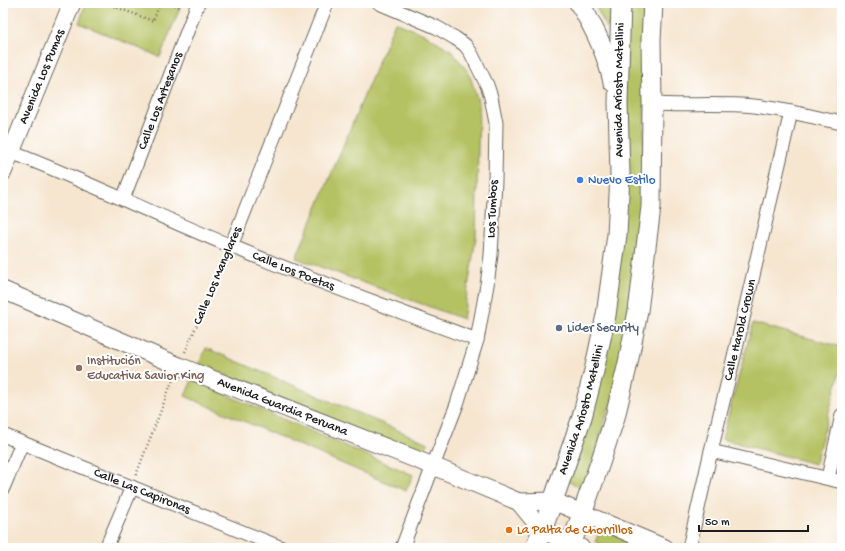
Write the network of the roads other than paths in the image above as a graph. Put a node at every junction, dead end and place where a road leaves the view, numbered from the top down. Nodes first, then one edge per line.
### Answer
1 (72, 3) edge
2 (198, 3) edge
3 (327, 3) edge
4 (379, 3) edge
5 (579, 3) edge
6 (621, 3) edge
7 (653, 3) edge
8 (618, 104) junction
9 (652, 104) junction
10 (791, 112) junction
11 (842, 123) edge
12 (7, 150) edge
13 (3, 172) edge
14 (123, 200) junction
15 (231, 246) junction
16 (3, 290) edge
17 (477, 340) junction
18 (842, 415) edge
19 (3, 435) edge
20 (22, 443) junction
21 (711, 451) junction
22 (433, 466) junction
23 (828, 478) junction
24 (842, 482) edge
25 (132, 487) junction
26 (3, 488) edge
27 (553, 501) junction
28 (519, 502) junction
29 (582, 513) junction
30 (542, 530) junction
31 (278, 547) edge
32 (574, 547) edge
33 (106, 548) edge
34 (402, 548) edge
35 (535, 548) edge
36 (665, 548) edge
37 (689, 548) edge

1 - 12 street, Avenida Los Pumas
2 - 14 street, Calle Los Artesanos
3 - 15 street, Calle Los Manglares
4 - 17 street, Los Tumbos
5 - 8 main road
6 - 8 main road, Avenida Ariosto Matellini
7 - 9 main road
8 - 27 main road, Avenida Ariosto Matellini
9 - 10 street
9 - 29 main road
10 - 11 street
10 - 21 street, Calle Harold Crown
12 - 13 street, Avenida Los Pumas
12 - 14 street, Calle Los Poetas
14 - 15 street, Calle Los Poetas
15 - 17 street, Calle Los Poetas
16 - 22 street, Avenida Guardia Peruana
17 - 22 street, Los Tumbos
18 - 23 street
19 - 20 street, Calle Las Capironas
20 - 25 street, Calle Las Capironas
20 - 26 street
21 - 23 street
21 - 37 street, Calle Harold Crown
22 - 28 street, Avenida Guardia Peruana
22 - 34 street, Los Tumbos
23 - 24 street
25 - 31 street, Calle Las Capironas
25 - 33 street
27 - 28 street, Avenida Guardia Peruana
27 - 29 street, Avenida Guardia Peruana
27 - 30 main road, Avenida Ariosto Matellini
28 - 30 street, Avenida Guardia Peruana
29 - 32 main road
29 - 36 street, Avenida Guardia Peruana
30 - 32 street, Avenida Guardia Peruana
30 - 35 main road, Avenida Ariosto Matellini

